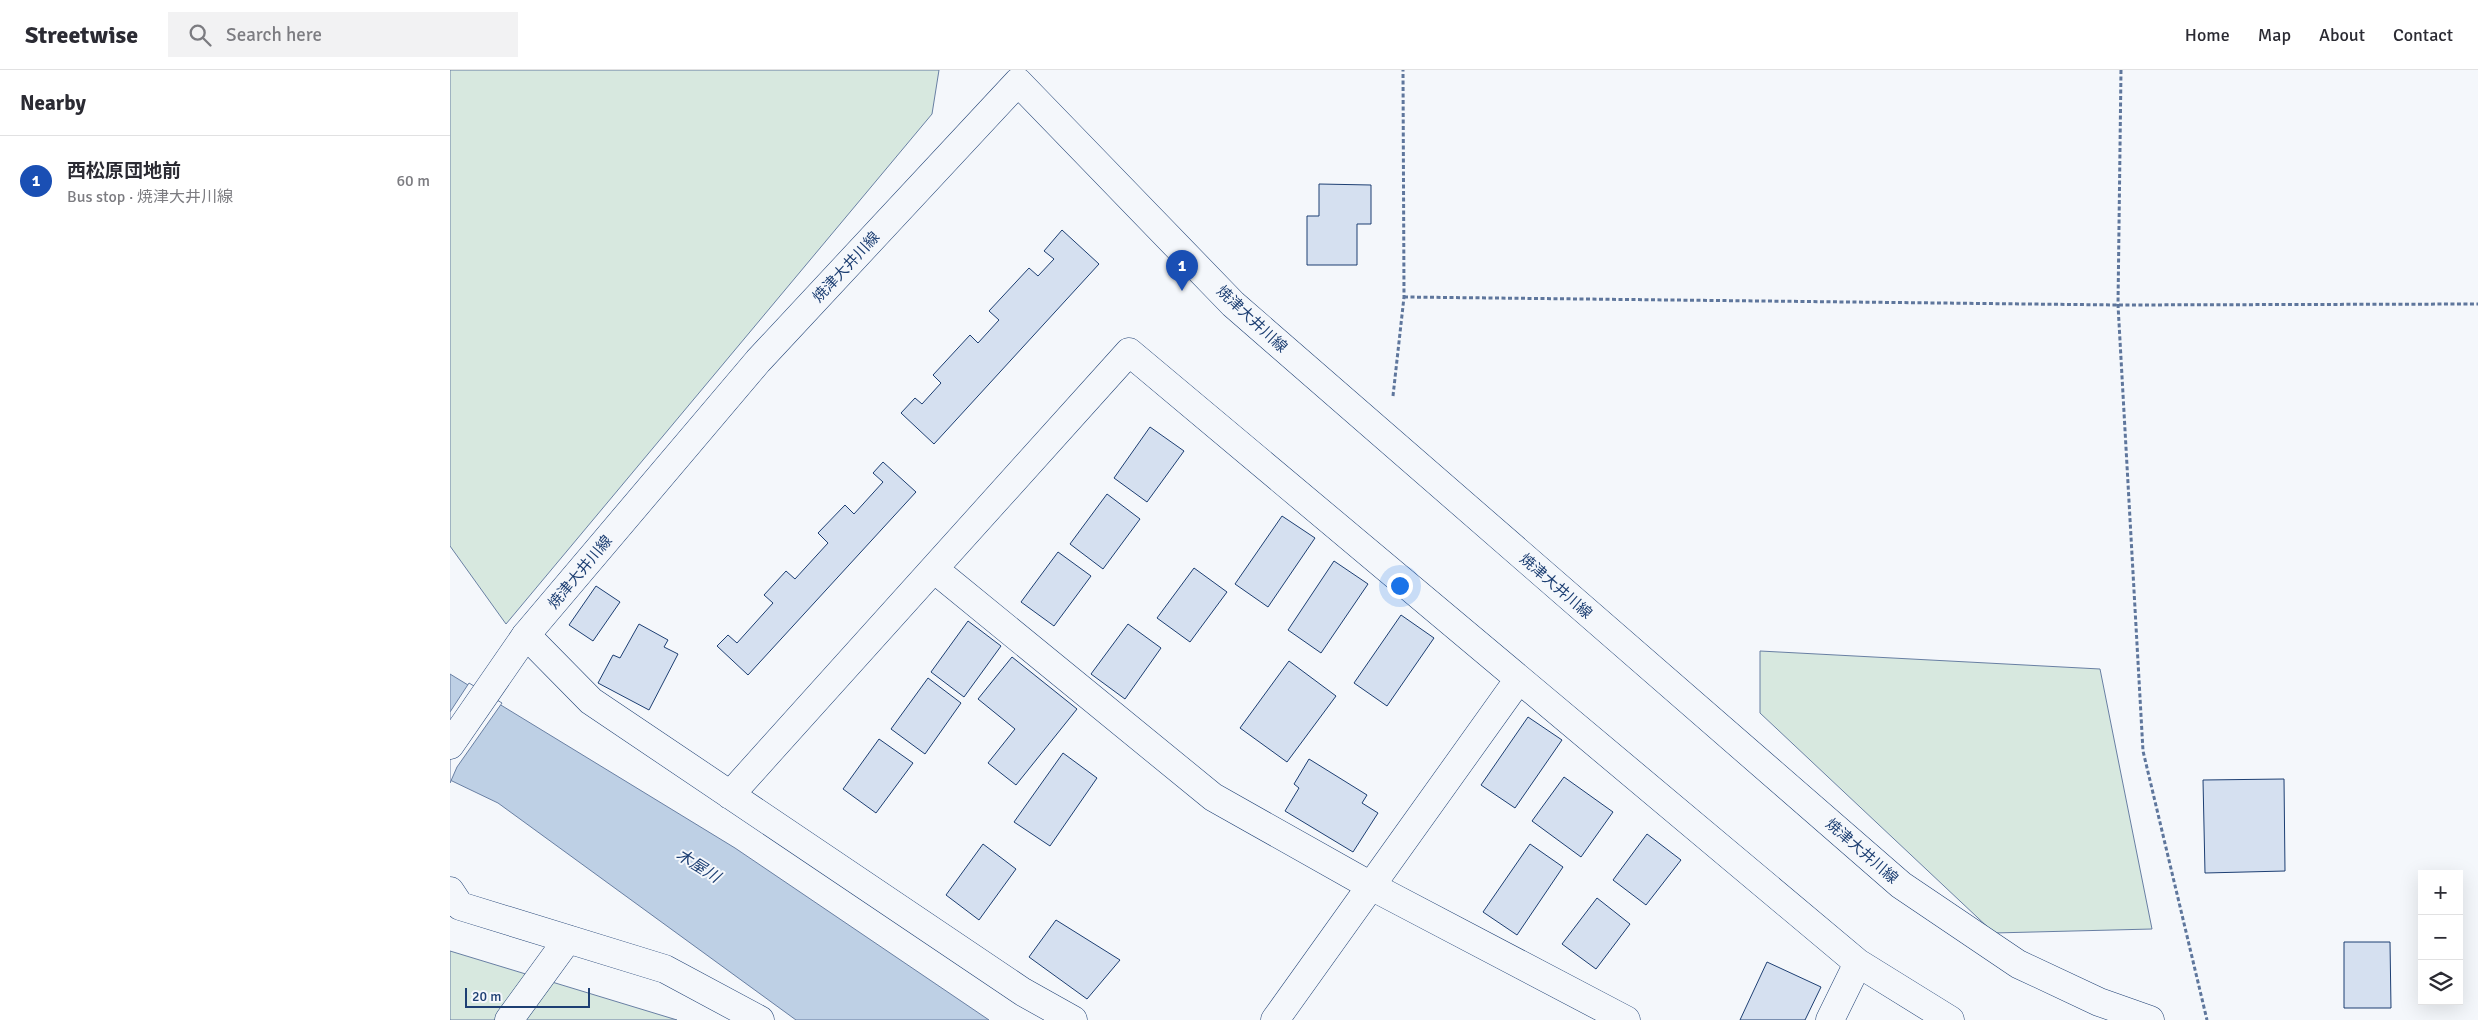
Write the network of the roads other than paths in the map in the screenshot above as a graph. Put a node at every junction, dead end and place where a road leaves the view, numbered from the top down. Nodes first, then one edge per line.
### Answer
1 (1015, 76) edge
2 (934, 569) junction
3 (520, 644) junction
4 (1519, 679) junction
5 (450, 745) edge
6 (730, 794) junction
7 (1371, 886) junction
8 (450, 891) edge
9 (568, 939) junction
10 (1858, 963) junction
11 (509, 1020) edge
12 (760, 1020) edge
13 (1074, 1020) edge
14 (1275, 1020) edge
15 (1626, 1020) edge
16 (1830, 1020) edge
17 (1950, 1020) edge
18 (2150, 1020) edge

1 - 3 street, 焼津大井川線
1 - 18 street, 焼津大井川線
2 - 4 street
2 - 6 street
2 - 7 street
3 - 5 street, 焼津大井川線
3 - 6 street
4 - 7 street
4 - 10 street
6 - 13 street
7 - 14 street
7 - 15 street
8 - 9 street
9 - 11 street
9 - 12 street
10 - 16 street
10 - 17 street

